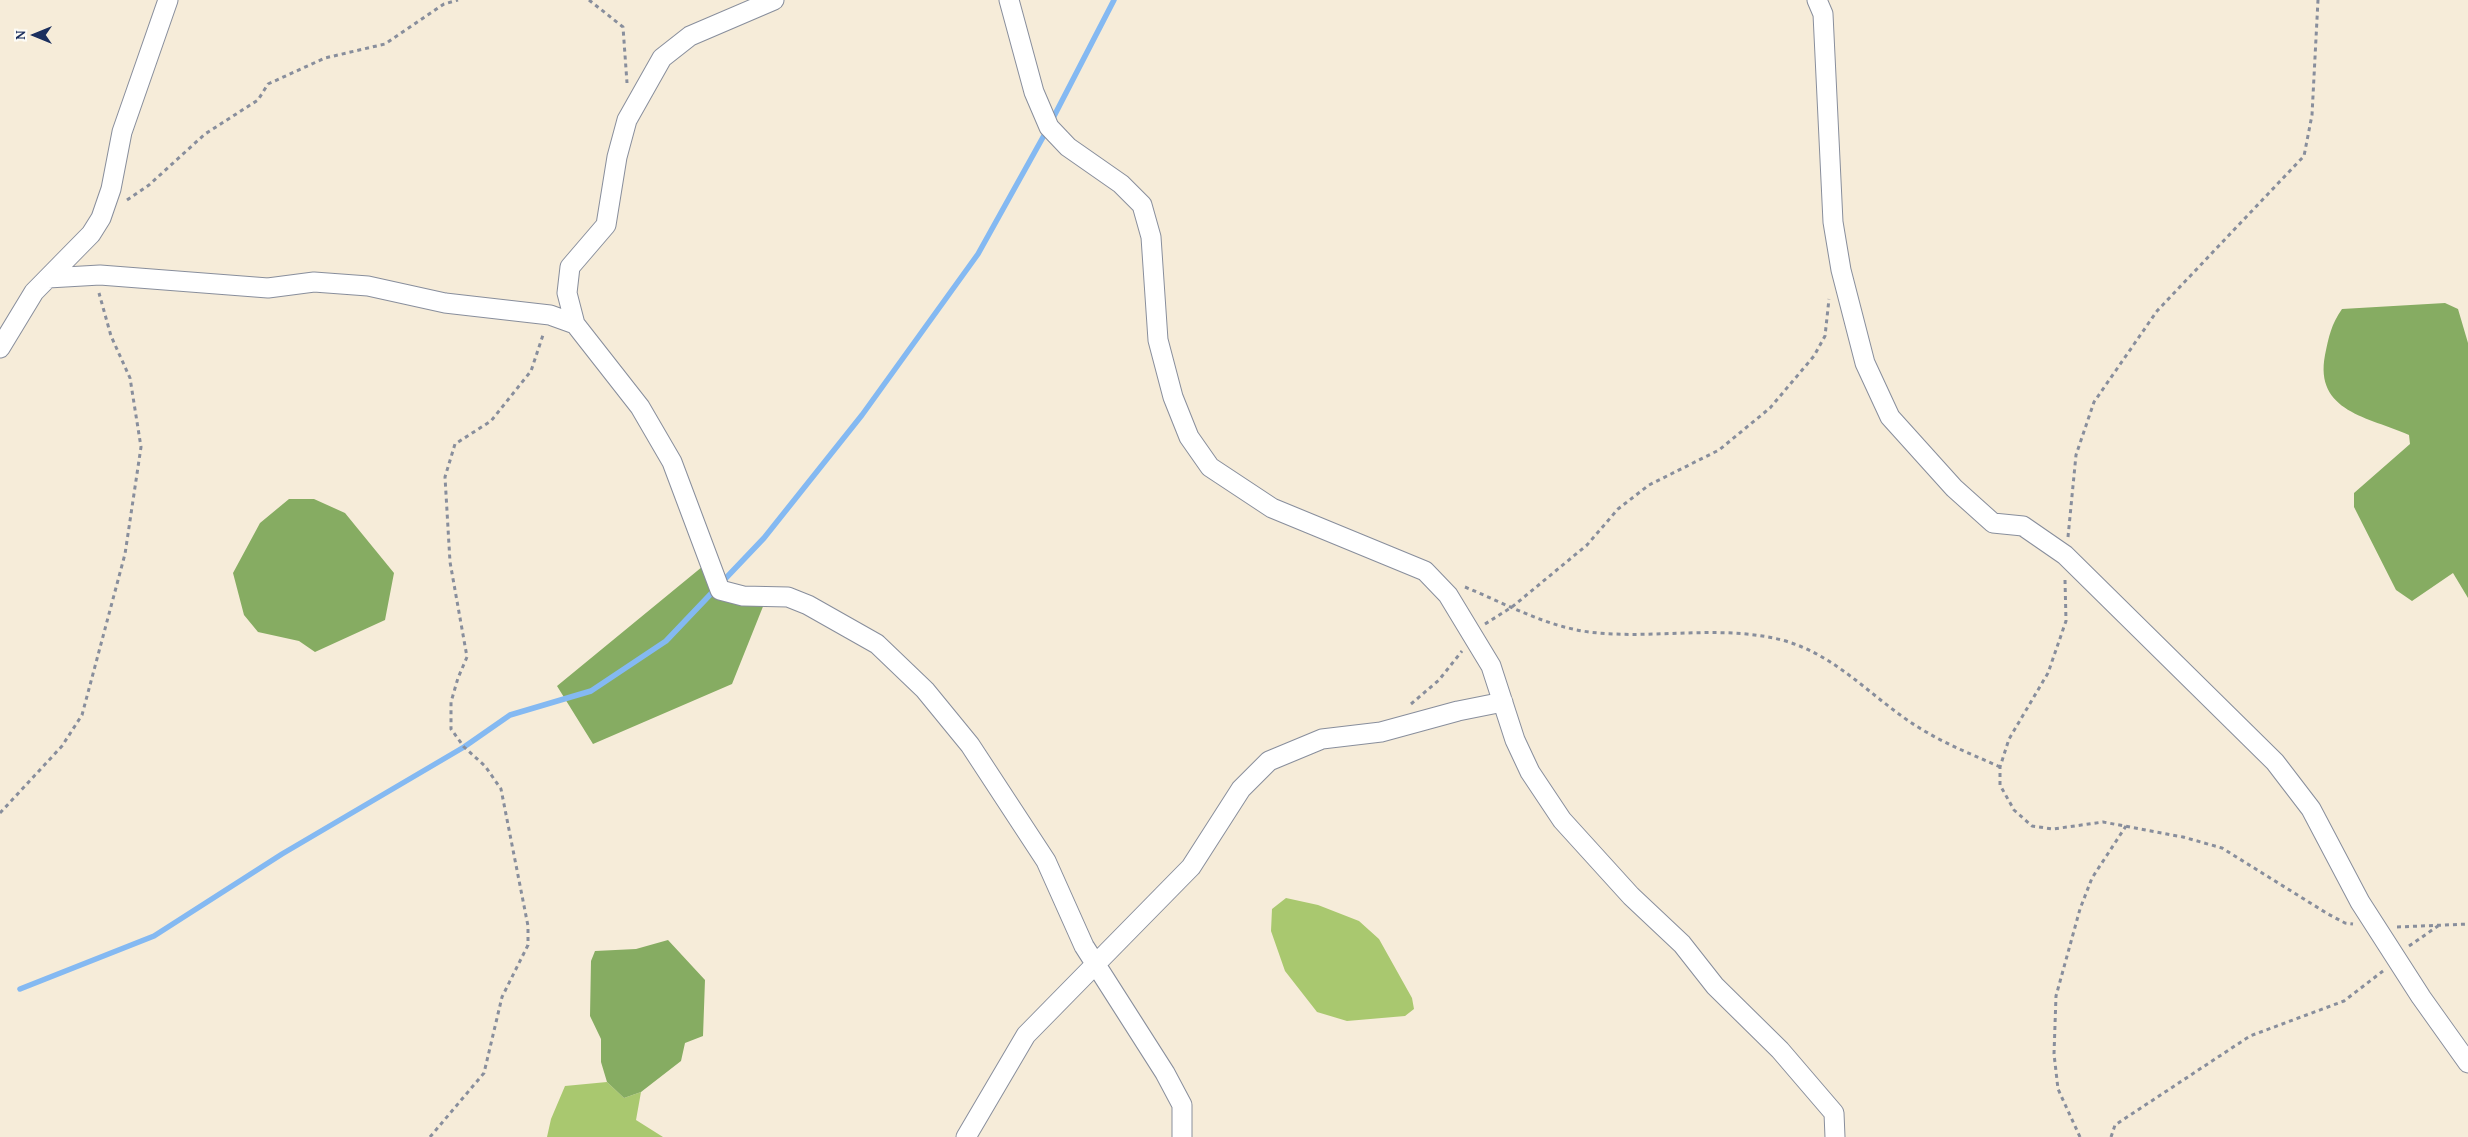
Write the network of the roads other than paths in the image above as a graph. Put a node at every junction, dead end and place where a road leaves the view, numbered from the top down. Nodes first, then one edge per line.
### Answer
1 (168, 0) edge
2 (774, 0) edge
3 (1009, 0) edge
4 (1817, 0) edge
5 (48, 278) junction
6 (575, 324) junction
7 (0, 348) edge
8 (1503, 702) junction
9 (1096, 963) junction
10 (2468, 1063) edge
11 (966, 1137) edge
12 (1182, 1137) edge
13 (1835, 1137) edge

1 - 5 street
2 - 6 street
3 - 8 street
4 - 10 street
5 - 6 street
5 - 7 street
6 - 9 street
8 - 9 street
8 - 13 street
9 - 11 street
9 - 12 street

